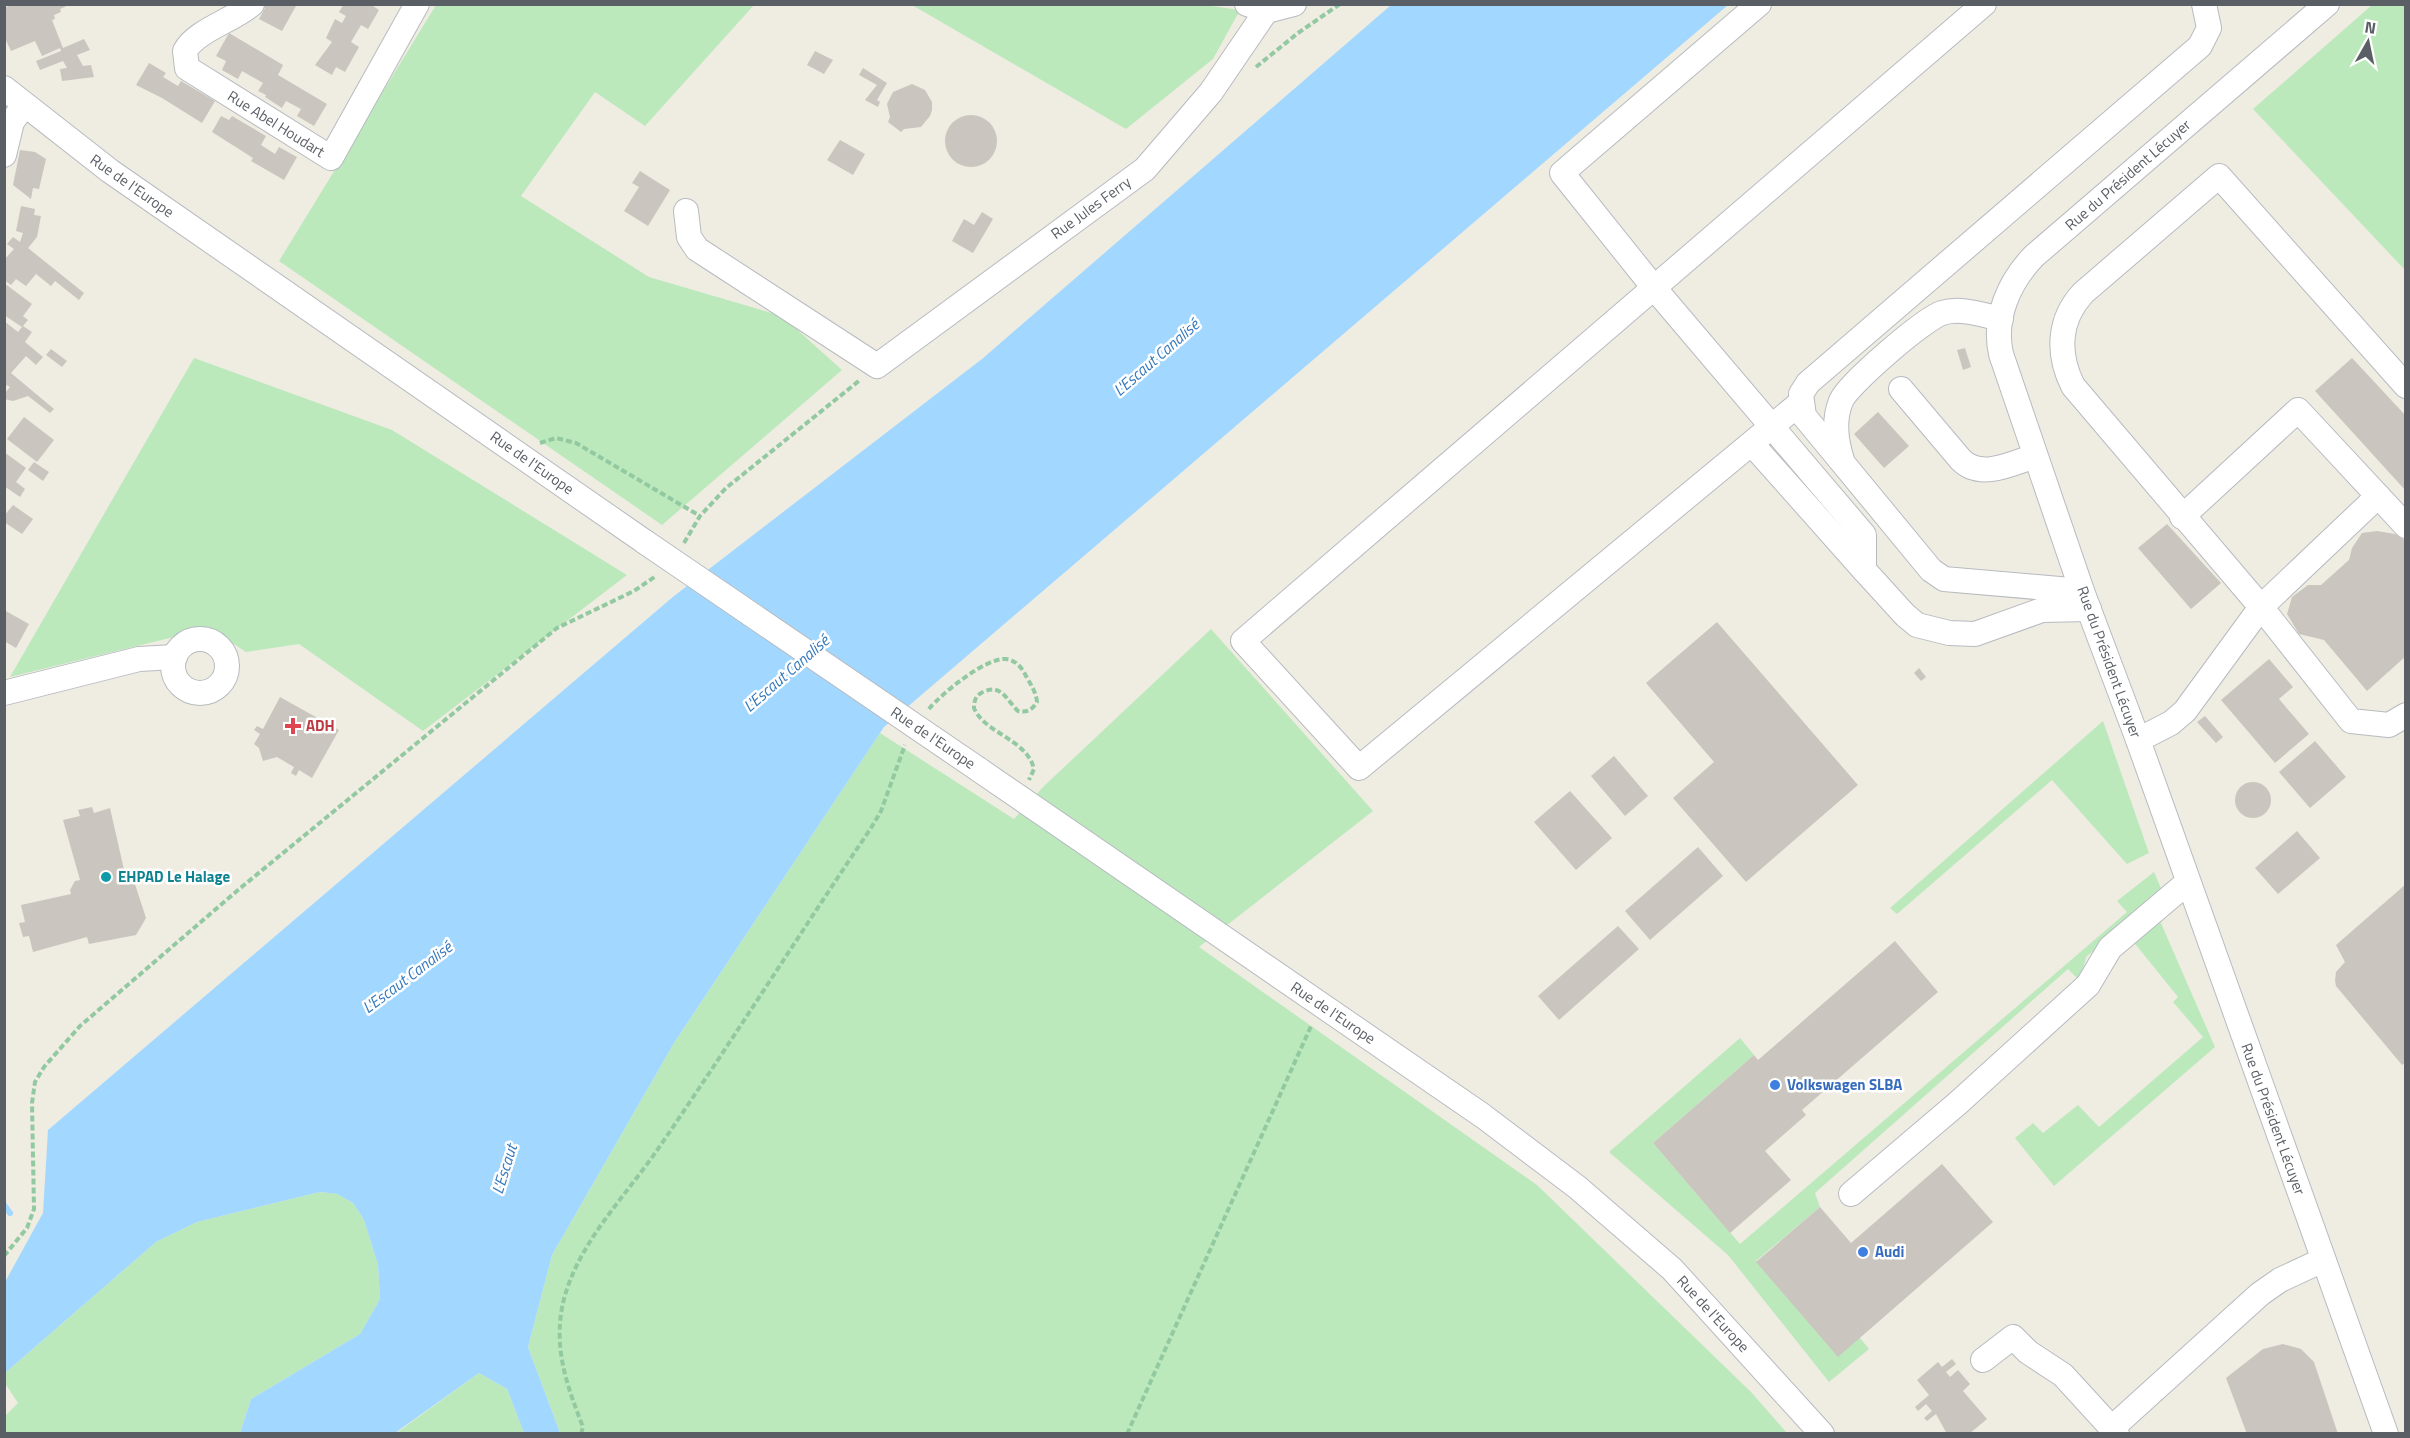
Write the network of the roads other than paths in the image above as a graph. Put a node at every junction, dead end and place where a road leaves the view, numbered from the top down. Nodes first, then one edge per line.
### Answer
1 (252, 4) edge
2 (417, 4) edge
3 (1294, 4) edge
4 (1759, 4) edge
5 (1984, 4) edge
6 (2204, 4) edge
7 (2327, 4) edge
8 (1262, 7) edge
9 (4, 88) edge
10 (24, 105) junction
11 (4, 155) edge
12 (686, 211) dead end
13 (1655, 289) junction
14 (2001, 319) junction
15 (2406, 386) edge
16 (1901, 389) dead end
17 (1800, 403) junction
18 (1772, 427) junction
19 (1752, 444) junction
20 (2036, 456) junction
21 (1844, 465) junction
22 (2378, 496) junction
23 (2182, 517) junction
24 (2406, 526) edge
25 (1864, 570) junction
26 (2086, 600) junction
27 (2261, 607) junction
28 (175, 657) dead end
29 (4, 693) edge
30 (2406, 715) edge
31 (2138, 740) junction
32 (2188, 882) junction
33 (1851, 1194) dead end
34 (2323, 1260) junction
35 (1983, 1360) dead end
36 (2114, 1431) edge
37 (1822, 1434) edge
38 (2386, 1434) edge

1 - 2 street, Rue Abel Houdart
3 - 8 street
4 - 13 street
5 - 13 street
6 - 17 street
7 - 14 street, Rue du Président Lécuyer
8 - 12 street, Rue Jules Ferry
9 - 10 street, Rue de l'Europe
10 - 11 street
10 - 37 street, Rue de l'Europe, bridge
13 - 18 street
13 - 19 street
14 - 20 street, Rue du Président Lécuyer
14 - 21 street
15 - 23 street
16 - 20 street
17 - 18 street
17 - 21 street
18 - 19 street
18 - 25 street
19 - 25 street
20 - 26 street, Rue du Président Lécuyer
21 - 26 street
22 - 23 street
22 - 24 street
22 - 27 street
23 - 27 street
25 - 26 street
26 - 31 street, Rue du Président Lécuyer
27 - 30 street
27 - 31 street
28 - 29 street
31 - 32 street, Rue du Président Lécuyer
32 - 33 street
32 - 34 street, Rue du Président Lécuyer
34 - 36 street
34 - 38 street, Rue du Président Lécuyer
35 - 36 street

